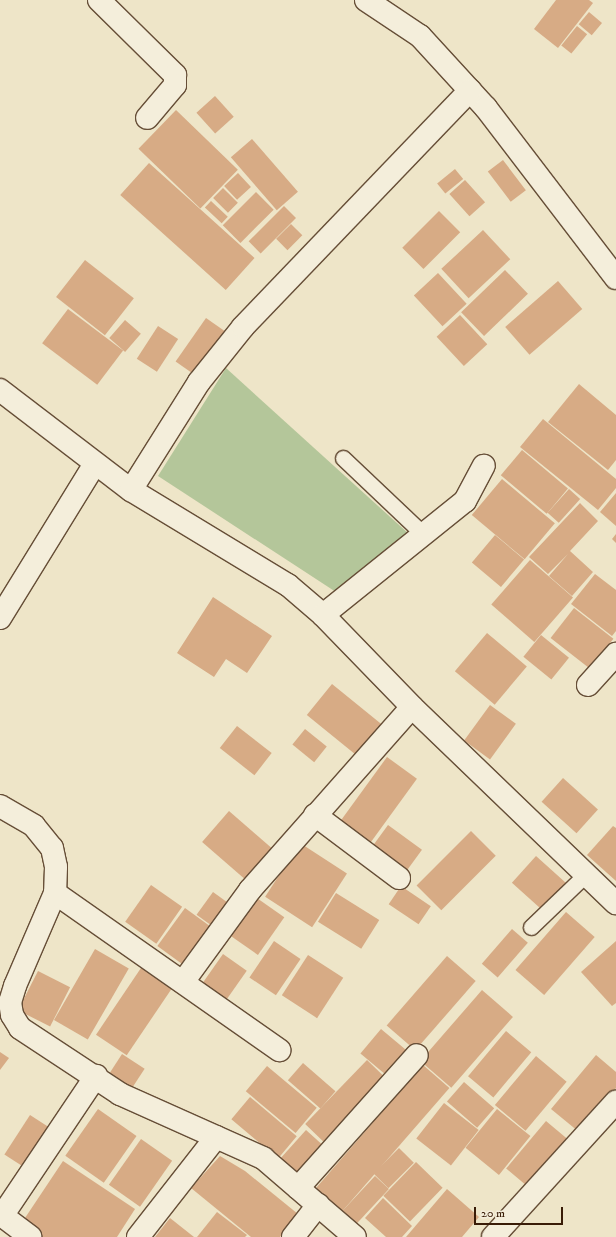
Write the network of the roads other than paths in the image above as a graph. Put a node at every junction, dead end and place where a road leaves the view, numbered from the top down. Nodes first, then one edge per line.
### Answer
1 (99, 0) edge
2 (366, 0) edge
3 (470, 90) junction
4 (147, 118) dead end
5 (616, 278) edge
6 (0, 390) edge
7 (344, 458) dead end
8 (94, 465) junction
9 (484, 466) dead end
10 (131, 490) junction
11 (424, 534) junction
12 (323, 615) junction
13 (0, 618) edge
14 (616, 654) edge
15 (588, 685) dead end
16 (412, 707) junction
17 (0, 806) edge
18 (315, 815) junction
19 (586, 874) junction
20 (399, 878) dead end
21 (55, 893) junction
22 (616, 903) edge
23 (531, 927) dead end
24 (183, 982) junction
25 (279, 1050) dead end
26 (417, 1055) dead end
27 (96, 1076) junction
28 (616, 1102) edge
29 (216, 1137) junction
30 (298, 1188) junction
31 (318, 1205) junction
32 (1, 1215) edge
33 (30, 1237) edge
34 (138, 1237) edge
35 (292, 1237) edge
36 (355, 1237) edge
37 (493, 1237) edge

1 - 4 street
2 - 3 street
3 - 5 street
3 - 10 street
6 - 8 street
7 - 11 lane
8 - 10 street
8 - 13 street
9 - 11 street
10 - 12 street
11 - 12 street
12 - 16 street
14 - 15 street
16 - 18 street
16 - 19 street
17 - 21 street
18 - 20 street
18 - 24 street
19 - 22 street
19 - 23 lane
21 - 24 street
21 - 27 street
24 - 25 street
26 - 30 street
27 - 29 street
27 - 32 street
28 - 37 street
29 - 30 street
29 - 34 street
30 - 31 street
31 - 35 street
31 - 36 street
32 - 33 street

